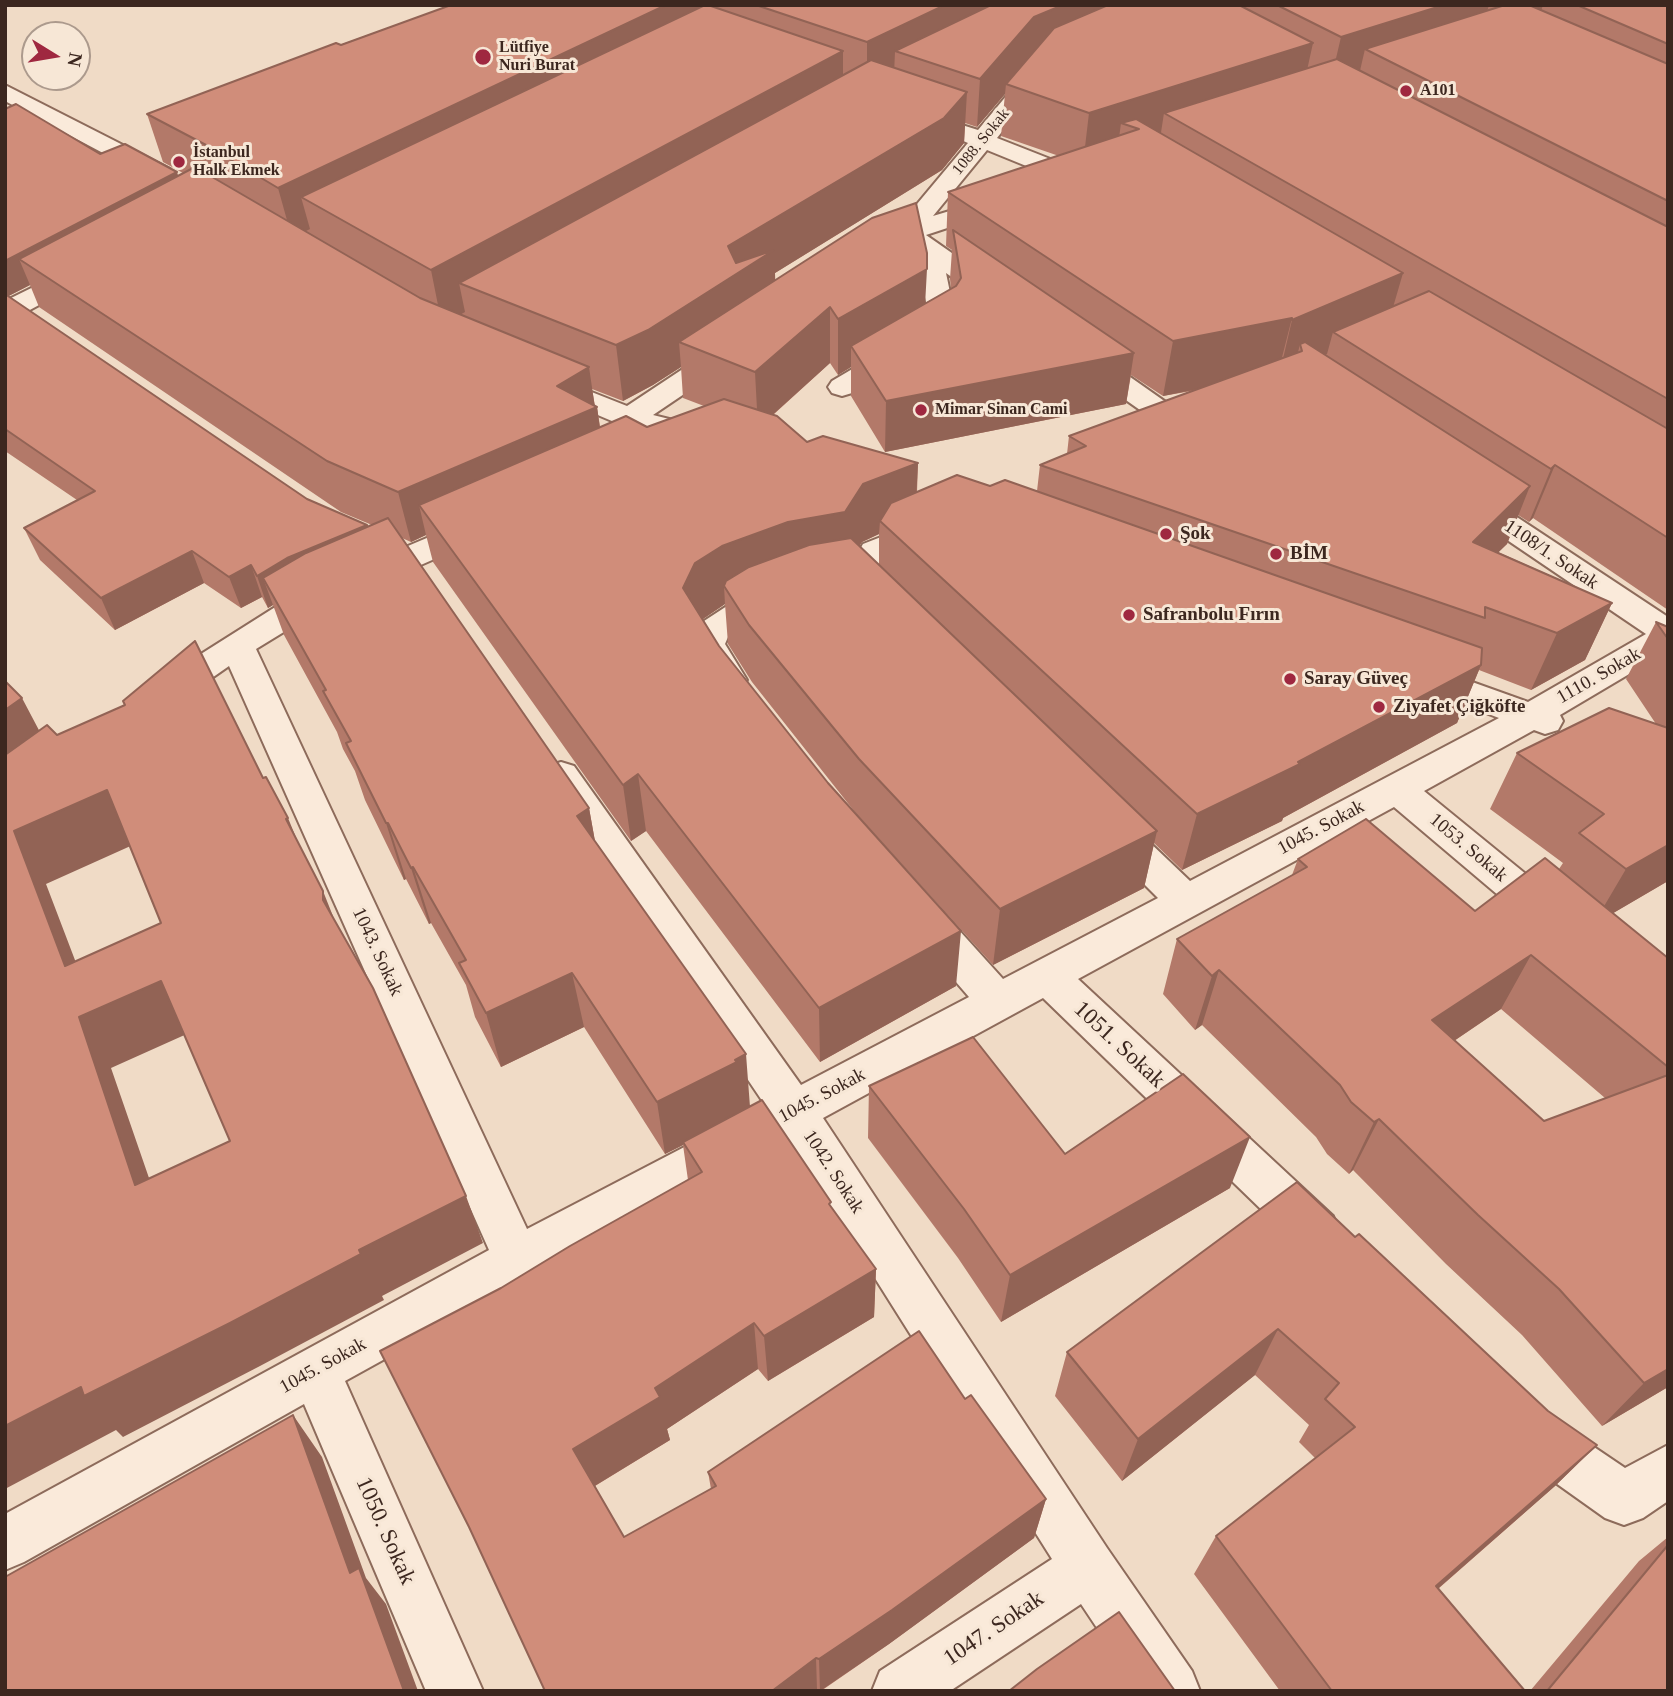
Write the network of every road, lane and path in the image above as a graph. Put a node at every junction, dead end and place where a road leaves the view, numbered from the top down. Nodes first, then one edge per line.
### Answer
1 (1050, 66) edge
2 (5, 92) edge
3 (48, 112) junction
4 (945, 126) edge
5 (16, 128) edge
6 (984, 140) junction
7 (188, 188) edge
8 (906, 233) junction
9 (929, 248) junction
10 (100, 261) edge
11 (859, 263) edge
12 (1018, 312) edge
13 (19, 314) edge
14 (744, 341) edge
15 (1063, 343) edge
16 (517, 370) edge
17 (842, 387) dead end
18 (629, 418) junction
19 (1186, 430) edge
20 (690, 433) junction
21 (727, 442) edge
22 (653, 450) edge
23 (1441, 482) edge
24 (506, 517) edge
25 (956, 517) edge
26 (831, 586) junction
27 (898, 620) edge
28 (1668, 634) edge
29 (237, 645) junction
30 (1400, 668) edge
31 (747, 703) edge
32 (133, 715) edge
33 (1531, 716) junction
34 (1580, 733) edge
35 (536, 738) edge
36 (1397, 789) junction
37 (1086, 803) edge
38 (907, 899) edge
39 (1185, 900) junction
40 (1574, 937) edge
41 (1046, 975) junction
42 (997, 1001) junction
43 (794, 1111) junction
44 (517, 1259) junction
45 (1348, 1262) edge
46 (314, 1371) junction
47 (1500, 1406) edge
48 (1668, 1471) edge
49 (5, 1543) edge
50 (1088, 1567) junction
51 (455, 1691) edge
52 (900, 1691) edge
53 (1172, 1691) edge

1 - 6 street, 1088. Sokak
2 - 3 street
3 - 5 street
3 - 7 street
4 - 6 street
6 - 8 street, 1088. Sokak
6 - 8 street
8 - 9 street
8 - 11 street
9 - 12 street
9 - 17 street
10 - 13 street
14 - 18 street
15 - 19 street
16 - 18 street
18 - 20 street
20 - 21 street
20 - 22 street
23 - 28 street, 1108/1. Sokak
24 - 29 street
25 - 26 street
26 - 27 street
26 - 31 street
28 - 33 street, 1110. Sokak
29 - 32 street
29 - 44 street, 1043. Sokak
30 - 33 street
33 - 34 street
33 - 36 street, 1045. Sokak
35 - 43 street, 1042. Sokak
36 - 39 street, 1045. Sokak
36 - 40 street, 1053. Sokak
37 - 39 street
38 - 42 street
39 - 41 street, 1045. Sokak
41 - 42 street, 1045. Sokak
41 - 45 street, 1051. Sokak
42 - 43 street, 1045. Sokak
43 - 44 street, 1045. Sokak
43 - 50 street, 1042. Sokak
44 - 46 street, 1045. Sokak
46 - 49 street, 1045. Sokak
46 - 51 street, 1050. Sokak
47 - 48 street
50 - 52 street, 1047. Sokak
50 - 53 street, 1042. Sokak

